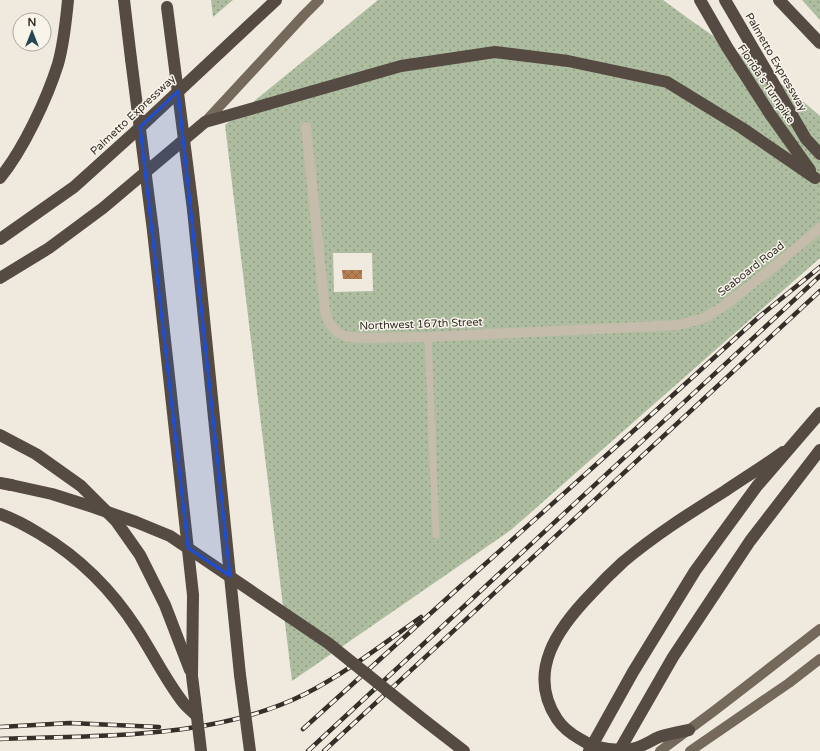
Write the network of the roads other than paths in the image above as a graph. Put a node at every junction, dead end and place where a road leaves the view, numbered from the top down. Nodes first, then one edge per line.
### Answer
1 (68, 0) edge
2 (124, 0) edge
3 (276, 0) edge
4 (319, 0) edge
5 (700, 0) edge
6 (725, 0) edge
7 (779, 0) edge
8 (167, 4) edge
9 (820, 43) edge
10 (205, 122) junction
11 (306, 127) dead end
12 (820, 154) edge
13 (0, 178) edge
14 (818, 181) edge
15 (820, 228) edge
16 (0, 239) edge
17 (0, 278) edge
18 (693, 322) joint
19 (428, 337) junction
20 (820, 413) edge
21 (820, 424) edge
22 (0, 435) edge
23 (820, 450) edge
24 (5, 484) edge
25 (0, 514) edge
26 (436, 535) dead end
27 (820, 629) edge
28 (820, 659) edge
29 (192, 676) junction
30 (197, 716) junction
31 (689, 730) junction
32 (200, 751) edge
33 (250, 751) edge
34 (464, 751) edge
35 (589, 751) edge
36 (619, 751) edge
37 (660, 751) edge
38 (690, 751) edge

1 - 13 highway
2 - 29 highway, bridge
3 - 16 highway, Palmetto Expressway
4 - 10 main road
5 - 14 highway, Florida's Turnpike
6 - 12 highway, Palmetto Expressway
7 - 9 highway
8 - 33 highway, bridge
10 - 14 highway
10 - 17 highway
11 - 19 street, Northwest 167th Street
15 - 18 street, Seaboard Road
18 - 19 street, Northwest 167th Street
19 - 26 lane
20 - 35 highway, bridge
21 - 31 highway
22 - 29 highway
23 - 36 highway, bridge
24 - 34 highway, bridge
25 - 30 highway
27 - 31 main road
28 - 38 main road
29 - 30 highway, bridge
30 - 32 highway, bridge
31 - 37 main road

